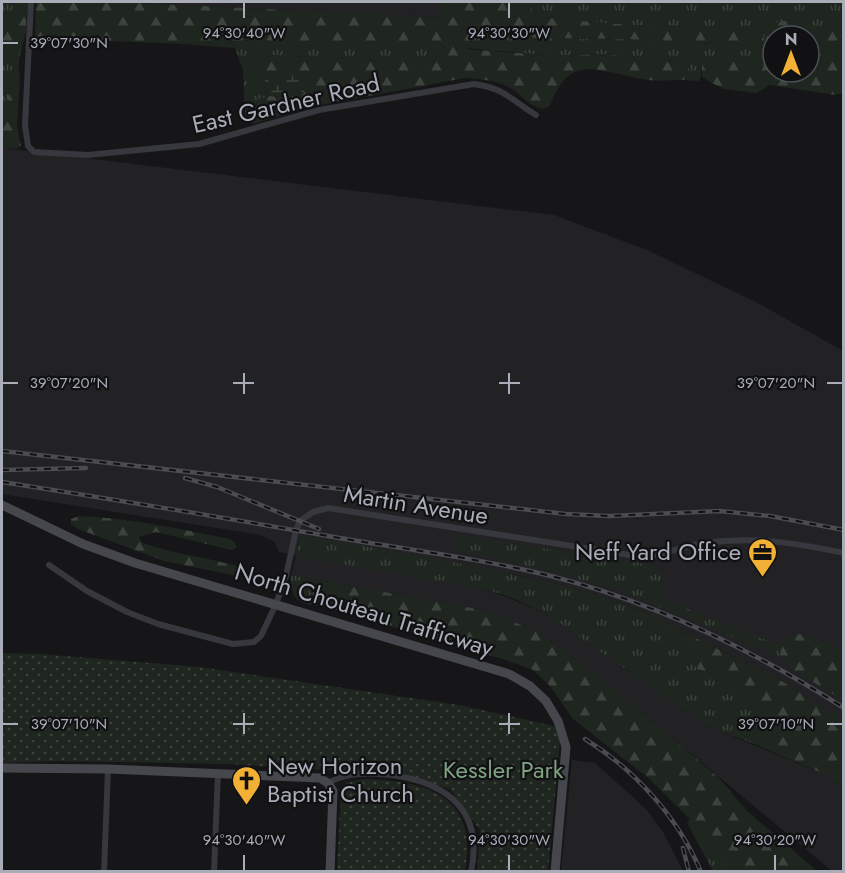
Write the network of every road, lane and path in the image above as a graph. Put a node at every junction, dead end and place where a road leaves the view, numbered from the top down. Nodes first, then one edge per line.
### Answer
1 (32, 2) edge
2 (536, 115) dead end
3 (2, 505) edge
4 (843, 553) edge
5 (49, 565) dead end
6 (276, 604) junction
7 (2, 768) edge
8 (108, 769) junction
9 (218, 773) junction
10 (328, 783) junction
11 (104, 872) edge
12 (214, 872) edge
13 (330, 872) edge
14 (471, 872) edge
15 (555, 872) edge

1 - 2 street, East Gardner Road
3 - 6 main road, North Chouteau Trafficway
4 - 6 street, Martin Avenue
5 - 6 street, Martin Avenue
6 - 15 main road, North Chouteau Trafficway
7 - 8 main road
8 - 9 main road
8 - 11 street
9 - 10 main road
9 - 12 street
10 - 13 main road
10 - 14 street

